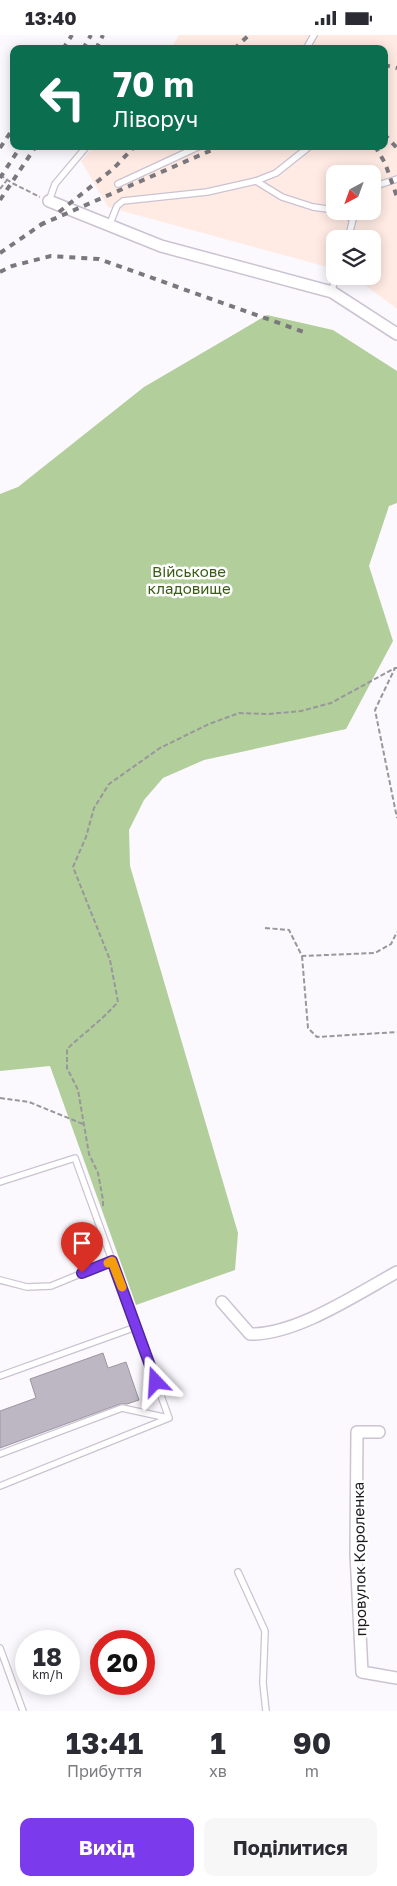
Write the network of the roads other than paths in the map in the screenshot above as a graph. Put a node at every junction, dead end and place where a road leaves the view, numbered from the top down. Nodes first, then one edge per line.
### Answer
1 (84, 150) edge
2 (192, 150) edge
3 (305, 150) edge
4 (397, 179) edge
5 (256, 181) junction
6 (381, 184) edge
7 (118, 185) dead end
8 (49, 201) joint
9 (326, 209) edge
10 (109, 225) junction
11 (333, 285) edge
12 (332, 292) junction
13 (397, 334) edge
14 (0, 1182) edge
15 (112, 1261) junction
16 (397, 1272) edge
17 (0, 1279) edge
18 (222, 1302) dead end
19 (136, 1327) junction
20 (0, 1376) edge
21 (169, 1418) junction
22 (379, 1432) dead end
23 (0, 1454) edge
24 (0, 1486) edge
25 (238, 1571) dead end
26 (0, 1648) edge
27 (397, 1678) edge
28 (23, 1711) edge
29 (266, 1711) edge

1 - 8 lane
2 - 7 lane
3 - 5 lane
4 - 6 lane
5 - 9 lane
5 - 10 lane
8 - 10 street
10 - 12 street
11 - 12 lane
12 - 13 street
14 - 15 lane
15 - 17 lane
15 - 19 lane
16 - 18 street
19 - 20 lane
19 - 21 lane
21 - 23 lane
21 - 24 lane
22 - 27 street, провулок Короленка
25 - 29 lane
26 - 28 lane

